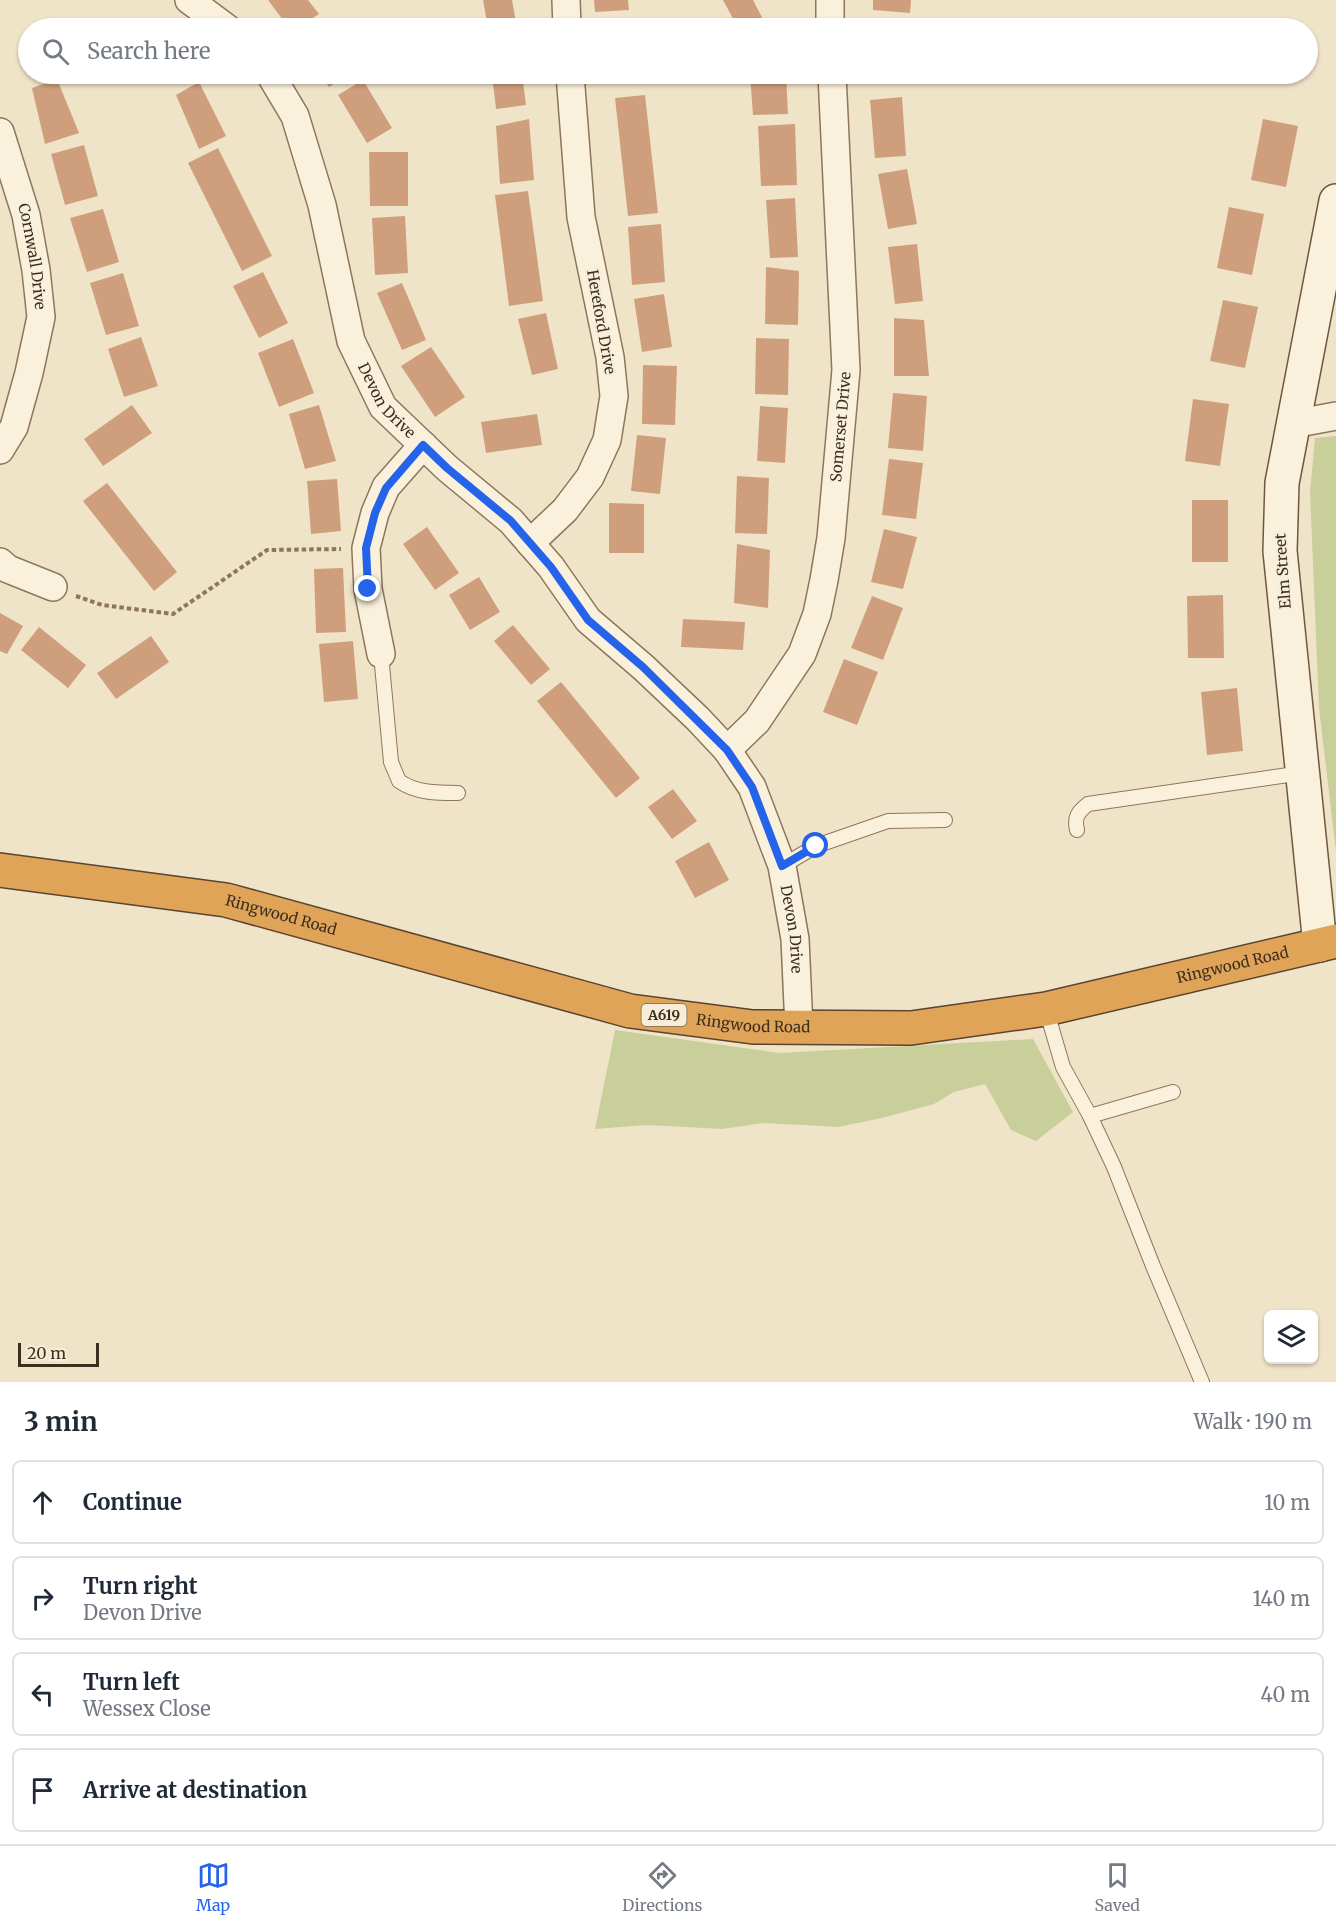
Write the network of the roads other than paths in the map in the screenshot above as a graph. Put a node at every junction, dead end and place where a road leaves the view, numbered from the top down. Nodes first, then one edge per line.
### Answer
1 (189, 0) edge
2 (566, 0) edge
3 (830, 0) edge
4 (213, 18) edge
5 (567, 18) edge
6 (831, 18) edge
7 (276, 84) edge
8 (571, 84) edge
9 (832, 84) edge
10 (0, 132) edge
11 (1336, 201) edge
12 (1336, 416) edge
13 (1293, 424) junction
14 (423, 445) junction
15 (0, 450) edge
16 (530, 543) junction
17 (0, 562) edge
18 (53, 587) road end
19 (381, 654) joint
20 (727, 750) junction
21 (1302, 772) junction
22 (458, 793) dead end
23 (945, 820) dead end
24 (1077, 830) dead end
25 (782, 866) junction
26 (0, 870) edge
27 (1328, 943) edge
28 (1046, 1009) junction
29 (799, 1028) junction
30 (1173, 1092) dead end
31 (1090, 1116) junction
32 (1202, 1382) edge

1 - 4 street
2 - 5 street
3 - 6 street
7 - 14 street, Devon Drive
8 - 16 street, Hereford Drive
9 - 20 street, Somerset Drive
10 - 15 street, Cornwall Drive
11 - 13 street, Elm Street
12 - 13 street
13 - 21 street, Elm Street
14 - 16 street, Devon Drive
14 - 19 street
16 - 20 street, Devon Drive
17 - 18 street
19 - 22 lane
20 - 25 street, Devon Drive
21 - 24 lane
21 - 27 street, Elm Street
23 - 25 lane
25 - 29 street, Devon Drive
26 - 29 highway, Ringwood Road / A619
27 - 28 highway, Ringwood Road / A619
28 - 29 highway, Ringwood Road / A619
28 - 31 lane
30 - 31 lane
31 - 32 lane

